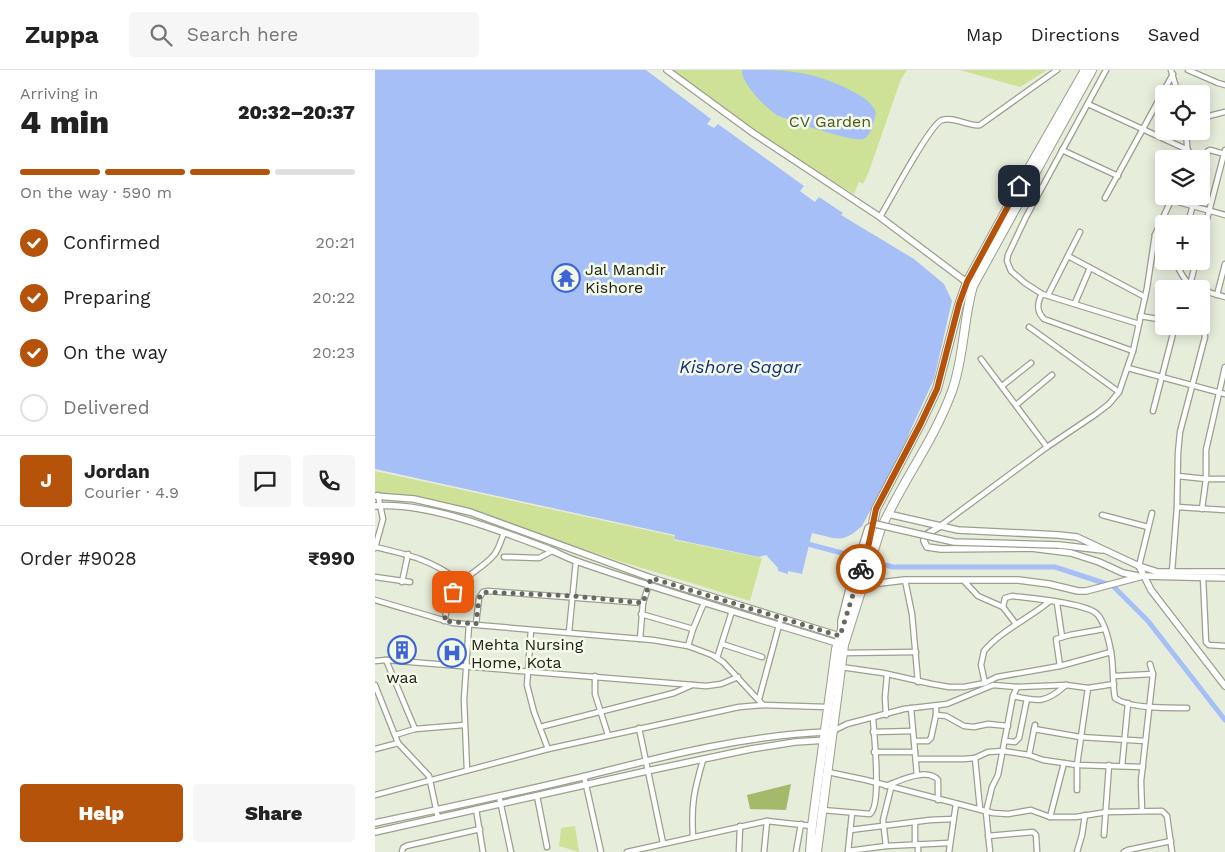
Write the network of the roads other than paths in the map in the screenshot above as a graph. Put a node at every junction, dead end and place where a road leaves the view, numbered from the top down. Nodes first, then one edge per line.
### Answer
1 (667, 70) edge
2 (1057, 70) edge
3 (1085, 70) edge
4 (1092, 70) edge
5 (1106, 70) edge
6 (1188, 70) edge
7 (1172, 72) edge
8 (1176, 85) edge
9 (1225, 85) edge
10 (1088, 104) junction
11 (1225, 112) edge
12 (1210, 116) edge
13 (1143, 130) junction
14 (1187, 140) edge
15 (1063, 150) junction
16 (1188, 150) joint
17 (1210, 150) edge
18 (1225, 153) edge
19 (1118, 176) junction
20 (1105, 198) dead end
21 (1193, 206) joint
22 (1209, 211) junction
23 (1190, 215) edge
24 (1208, 215) edge
25 (1225, 215) edge
26 (880, 217) junction
27 (1080, 232) dead end
28 (1155, 236) edge
29 (1068, 256) junction
30 (1225, 264) edge
31 (1090, 268) junction
32 (970, 284) junction
33 (1210, 293) edge
34 (1042, 294) junction
35 (1048, 295) junction
36 (1217, 295) junction
37 (1145, 297) junction
38 (1225, 297) edge
39 (1075, 303) junction
40 (1140, 316) junction
41 (1155, 318) edge
42 (1139, 324) junction
43 (1029, 327) dead end
44 (1173, 335) edge
45 (1204, 335) edge
46 (1133, 351) junction
47 (981, 359) dead end
48 (1031, 363) dead end
49 (1128, 368) junction
50 (1225, 368) edge
51 (1052, 375) dead end
52 (1162, 377) junction
53 (1192, 385) junction
54 (1002, 386) junction
55 (1119, 392) junction
56 (1218, 392) junction
57 (1225, 394) edge
58 (1016, 405) junction
59 (1153, 411) dead end
60 (1047, 446) junction
61 (1178, 476) junction
62 (1206, 479) junction
63 (1225, 479) edge
64 (377, 495) edge
65 (378, 505) edge
66 (1177, 507) junction
67 (1202, 509) junction
68 (1225, 510) edge
69 (1152, 513) dead end
70 (888, 514) junction
71 (1101, 515) dead end
72 (939, 527) junction
73 (1148, 527) junction
74 (504, 533) junction
75 (873, 544) junction
76 (375, 548) edge
77 (552, 550) junction
78 (1107, 550) junction
79 (408, 554) junction
80 (504, 557) dead end
81 (576, 562) junction
82 (1139, 566) junction
83 (1172, 572) junction
84 (1225, 572) edge
85 (1143, 576) junction
86 (375, 577) edge
87 (1203, 577) junction
88 (651, 578) junction
89 (1225, 578) edge
90 (905, 580) junction
91 (964, 581) junction
92 (402, 582) junction
93 (410, 582) dead end
94 (461, 582) junction
95 (862, 582) junction
96 (649, 585) junction
97 (573, 596) junction
98 (375, 600) edge
99 (1050, 601) junction
100 (1057, 602) junction
101 (643, 603) junction
102 (704, 603) junction
103 (1003, 607) junction
104 (732, 611) junction
105 (641, 614) junction
106 (781, 618) junction
107 (444, 621) junction
108 (469, 624) junction
109 (476, 624) junction
110 (1016, 624) junction
111 (779, 626) junction
112 (693, 629) junction
113 (1104, 629) junction
114 (531, 630) junction
115 (569, 632) junction
116 (1062, 637) junction
117 (640, 639) junction
118 (842, 641) junction
119 (722, 644) junction
120 (688, 646) junction
121 (1225, 646) edge
122 (916, 652) junction
123 (1111, 652) junction
124 (762, 657) dead end
125 (717, 658) junction
126 (375, 660) edge
127 (386, 660) junction
128 (1150, 664) dead end
129 (1060, 666) junction
130 (841, 667) junction
131 (466, 668) junction
132 (528, 671) junction
133 (887, 674) junction
134 (1153, 674) junction
135 (595, 676) junction
136 (1114, 676) junction
137 (737, 677) junction
138 (991, 680) junction
139 (918, 682) junction
140 (985, 683) junction
141 (1114, 684) junction
142 (375, 685) edge
143 (692, 685) junction
144 (993, 685) junction
145 (1066, 685) junction
146 (1225, 686) edge
147 (1017, 688) junction
148 (1088, 688) junction
149 (1013, 696) junction
150 (759, 699) junction
151 (1027, 699) junction
152 (1128, 703) junction
153 (763, 705) junction
154 (936, 706) junction
155 (1149, 706) junction
156 (827, 707) junction
157 (911, 708) junction
158 (1187, 708) dead end
159 (600, 713) junction
160 (886, 714) junction
161 (936, 715) junction
162 (873, 719) junction
163 (464, 725) junction
164 (1008, 726) junction
165 (539, 727) junction
166 (639, 728) junction
167 (415, 729) junction
168 (913, 731) junction
169 (873, 732) junction
170 (395, 735) junction
171 (608, 735) junction
172 (828, 736) junction
173 (1080, 737) junction
174 (1005, 740) junction
175 (1123, 740) junction
176 (915, 741) junction
177 (1145, 741) junction
178 (399, 743) junction
179 (375, 749) edge
180 (547, 749) junction
181 (875, 752) junction
182 (915, 752) junction
183 (1003, 752) junction
184 (1029, 755) junction
185 (975, 758) junction
186 (916, 759) junction
187 (703, 760) junction
188 (645, 761) junction
189 (1065, 763) junction
190 (1077, 764) junction
191 (1109, 765) junction
192 (1122, 766) junction
193 (1143, 766) junction
194 (467, 770) junction
195 (647, 771) junction
196 (828, 772) junction
197 (917, 775) junction
198 (584, 776) junction
199 (430, 780) junction
200 (586, 784) junction
201 (877, 784) junction
202 (886, 786) junction
203 (891, 788) junction
204 (1077, 790) dead end
205 (375, 795) edge
206 (499, 796) junction
207 (537, 796) junction
208 (938, 800) junction
209 (501, 804) junction
210 (956, 804) junction
211 (476, 809) junction
212 (980, 809) junction
213 (437, 810) junction
214 (822, 810) junction
215 (1142, 810) junction
216 (986, 812) junction
217 (1107, 812) junction
218 (851, 813) junction
219 (1085, 815) junction
220 (1050, 817) junction
221 (438, 818) junction
222 (953, 820) junction
223 (767, 821) junction
224 (915, 822) junction
225 (375, 823) edge
226 (801, 824) junction
227 (740, 826) junction
228 (812, 826) junction
229 (883, 826) junction
230 (479, 829) junction
231 (850, 830) junction
232 (376, 831) edge
233 (988, 836) junction
234 (1104, 836) dead end
235 (693, 837) junction
236 (1171, 841) junction
237 (663, 843) junction
238 (916, 843) junction
239 (949, 843) junction
240 (886, 846) junction
241 (547, 847) dead end
242 (402, 852) edge
243 (483, 852) edge
244 (511, 852) edge
245 (601, 852) edge
246 (627, 852) edge
247 (739, 852) edge
248 (764, 852) edge
249 (796, 852) edge
250 (810, 852) edge
251 (817, 852) edge
252 (848, 852) edge
253 (917, 852) edge
254 (949, 852) edge
255 (991, 852) edge
256 (1037, 852) edge
257 (1077, 852) edge
258 (1124, 852) edge
259 (1171, 852) edge

1 - 26 street
2 - 26 street
3 - 32 main road
4 - 32 main road
5 - 10 street
6 - 9 street
7 - 8 street
7 - 13 street
10 - 13 street
10 - 15 street
11 - 12 street
13 - 16 street
13 - 19 street
14 - 16 street
15 - 19 street
15 - 34 street
17 - 18 street
18 - 22 street
19 - 20 street
21 - 22 street
21 - 23 street
22 - 24 street
22 - 25 street
26 - 32 street
27 - 29 street
28 - 37 street
29 - 31 street
29 - 35 street
30 - 36 street
31 - 37 street
31 - 39 street
32 - 70 main road
32 - 75 main road
33 - 36 street
34 - 35 street
34 - 46 street
35 - 39 street
36 - 38 street
37 - 40 street
39 - 42 street
40 - 41 street
40 - 42 street
42 - 46 street
43 - 55 street
44 - 52 street
45 - 53 street
46 - 49 street
47 - 54 street
48 - 54 street
49 - 52 street
49 - 55 street
50 - 56 street
51 - 58 street
52 - 53 street
52 - 59 street
53 - 56 street
53 - 61 street
54 - 58 street
55 - 60 street
56 - 57 street
56 - 62 street
58 - 60 street
60 - 72 street
61 - 62 street
61 - 66 street
62 - 63 street
62 - 67 street
64 - 65 street
64 - 88 street
65 - 74 street
65 - 76 street
66 - 67 street
66 - 83 street
67 - 68 street
69 - 73 street
70 - 72 street
70 - 75 main road
71 - 73 street
72 - 78 street
72 - 85 street
73 - 82 street
74 - 77 street
74 - 94 street
75 - 95 main road
76 - 79 street
77 - 80 street
77 - 81 street
78 - 82 street
78 - 118 street, bridge
79 - 92 street
79 - 94 street
81 - 96 street
81 - 97 street
82 - 83 street
82 - 85 street
83 - 84 street
85 - 87 street
85 - 91 street
85 - 146 street
86 - 92 street
87 - 89 street
87 - 121 street
88 - 96 street
88 - 106 street
90 - 91 street
90 - 95 street
90 - 122 street
91 - 103 street
92 - 93 street
94 - 107 street
95 - 118 main road
96 - 101 street
96 - 102 street
97 - 101 street
97 - 109 street
97 - 115 street
98 - 107 street
99 - 100 street
99 - 103 street
99 - 110 street
100 - 113 street
100 - 116 street
101 - 105 street
102 - 104 street
102 - 112 street
103 - 110 street
104 - 111 street
104 - 119 street
105 - 112 street
105 - 117 street
106 - 111 street
106 - 118 street
107 - 108 street
108 - 109 street
108 - 131 street
109 - 114 street
110 - 140 street
111 - 118 street
111 - 150 street
112 - 120 street
113 - 116 street
113 - 123 street
114 - 115 street
114 - 132 street
115 - 117 street
116 - 129 street
117 - 120 street
118 - 122 street
118 - 130 main road
118 - 156 main road
119 - 124 street
119 - 125 street
120 - 125 street
122 - 139 street
123 - 129 street
123 - 136 street
125 - 137 street
126 - 127 street
127 - 131 street
127 - 167 street
128 - 134 street
129 - 138 street
130 - 133 street
130 - 172 main road
131 - 132 street
131 - 163 street
132 - 135 street
132 - 165 street
133 - 139 street
133 - 160 street
134 - 136 street
134 - 155 street
135 - 143 street
135 - 159 street
136 - 141 street
137 - 143 street
137 - 150 street
138 - 140 street
138 - 144 street
139 - 140 street
141 - 148 street
141 - 152 street
142 - 170 street
143 - 159 street
144 - 147 street
144 - 154 street
145 - 147 street
145 - 148 street
145 - 151 street
147 - 149 street
148 - 173 street
149 - 151 street
149 - 164 street
150 - 153 street
151 - 174 street
152 - 155 street
152 - 175 street
153 - 156 street
153 - 166 street
154 - 157 street
154 - 161 street
155 - 158 street
155 - 177 street
156 - 172 main road
157 - 160 street
157 - 168 street
159 - 165 street
159 - 171 street
160 - 162 street
161 - 164 street
161 - 176 street
162 - 169 street
162 - 172 street
163 - 167 street
163 - 194 street
164 - 174 street
165 - 180 street
166 - 171 street
166 - 188 street
167 - 170 street
168 - 169 street
168 - 176 street
169 - 181 street
170 - 178 street
171 - 180 street
172 - 187 street
172 - 188 street
172 - 196 main road
172 - 228 main road
173 - 175 street
173 - 184 street
173 - 190 street
174 - 183 street
175 - 177 street
175 - 192 street
176 - 182 street
177 - 193 street
178 - 179 street
178 - 199 street
180 - 194 street
181 - 182 street
181 - 201 street
182 - 186 street
183 - 184 street
183 - 185 street
183 - 216 street
184 - 189 street
185 - 186 street
185 - 212 street
186 - 197 street
187 - 195 street
187 - 235 street
188 - 195 street
188 - 198 street
189 - 190 street
189 - 220 street
190 - 191 street
190 - 204 street
191 - 192 street
191 - 217 street
192 - 193 street
193 - 215 street
194 - 199 street
195 - 200 street
195 - 237 street
196 - 201 street
196 - 214 main road
197 - 202 street
197 - 208 street
198 - 200 street
198 - 206 street
199 - 205 street
199 - 213 street
200 - 207 street
200 - 245 street
201 - 202 street
201 - 218 street
202 - 203 street
203 - 208 street
203 - 229 street
206 - 209 street
206 - 213 street
207 - 209 street
207 - 241 street
208 - 210 street
209 - 211 street
209 - 244 street
210 - 212 street
210 - 222 street
211 - 221 street
211 - 230 street
212 - 216 street
213 - 221 street
213 - 225 street
214 - 218 street
214 - 251 main road
215 - 217 street
215 - 236 street
216 - 220 street
216 - 233 street
217 - 219 street
217 - 234 street
218 - 231 street
219 - 220 street
219 - 257 street
221 - 232 street
222 - 224 street
222 - 239 street
223 - 226 street
223 - 227 street
223 - 248 street
224 - 229 street
224 - 238 street
225 - 232 street
226 - 228 street
226 - 249 street
227 - 235 street
227 - 247 street
228 - 250 main road
229 - 231 street
229 - 240 street
230 - 242 street
230 - 243 street
231 - 252 street
233 - 255 street
233 - 256 street
235 - 237 street
236 - 258 street
236 - 259 street
237 - 246 street
238 - 239 street
238 - 240 street
238 - 253 street
239 - 254 street
240 - 252 street

